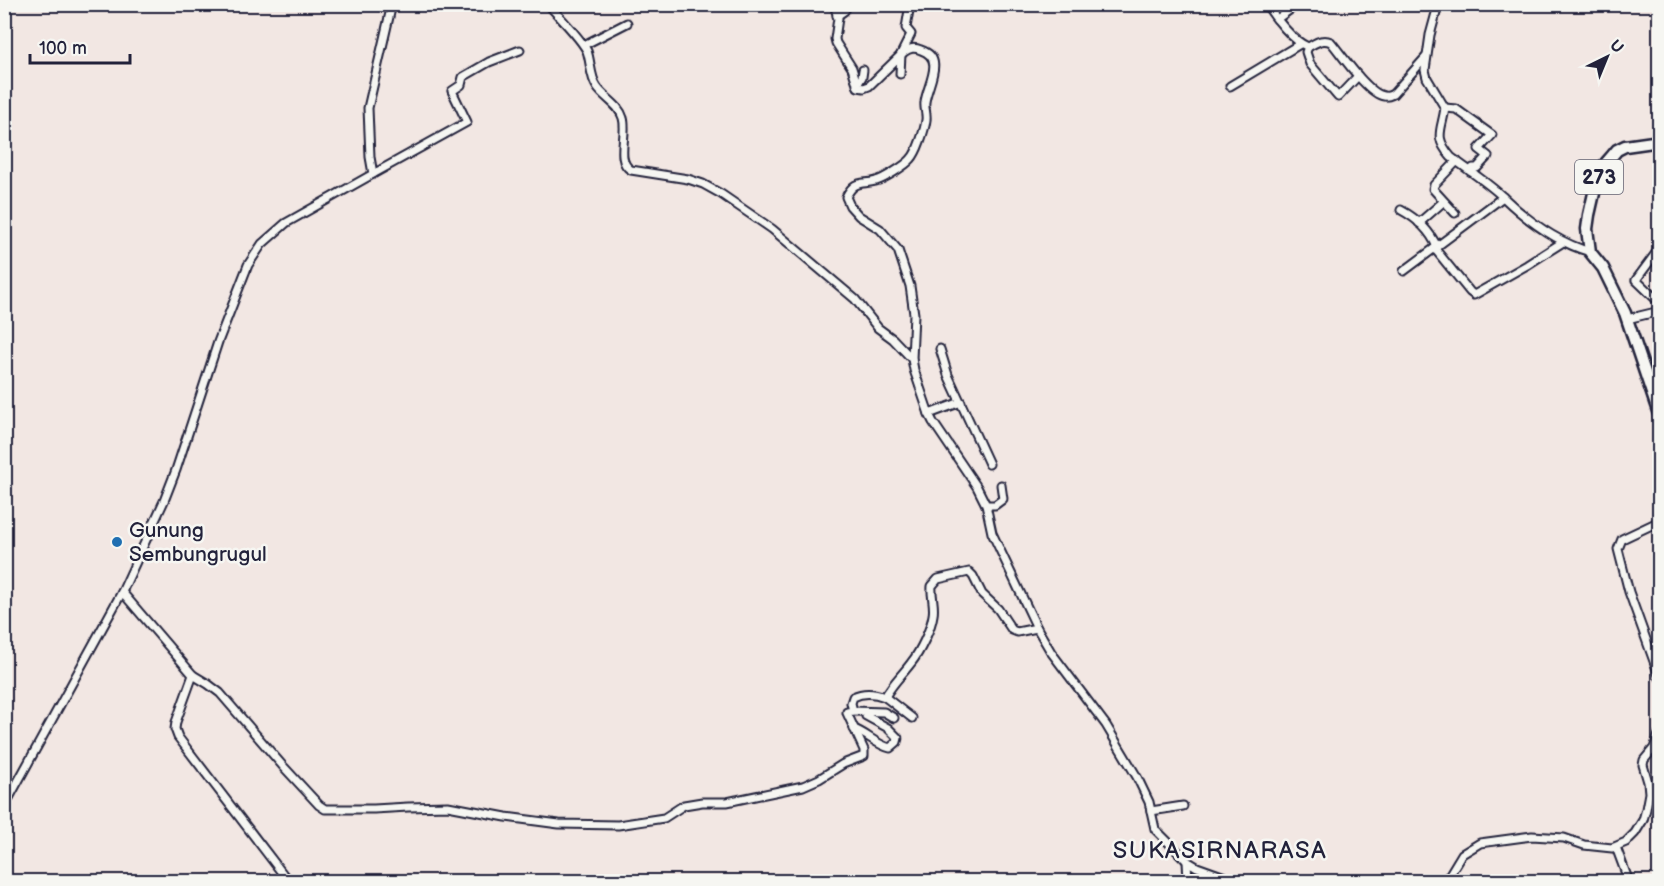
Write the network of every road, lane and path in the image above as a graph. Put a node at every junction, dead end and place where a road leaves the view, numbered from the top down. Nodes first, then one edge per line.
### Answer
1 (392, 4) edge
2 (548, 4) edge
3 (834, 4) edge
4 (849, 4) edge
5 (910, 4) edge
6 (1266, 4) edge
7 (1298, 4) edge
8 (1435, 4) edge
9 (837, 16) junction
10 (1277, 19) junction
11 (627, 23) dead end
12 (1300, 44) junction
13 (584, 45) junction
14 (1308, 47) junction
15 (520, 50) dead end
16 (901, 54) junction
17 (1428, 55) junction
18 (863, 70) dead end
19 (900, 74) dead end
20 (1358, 76) junction
21 (857, 85) junction
22 (1230, 86) dead end
23 (1446, 108) junction
24 (1659, 141) edge
25 (1457, 161) junction
26 (1470, 171) junction
27 (373, 174) junction
28 (1503, 197) junction
29 (1443, 202) junction
30 (1401, 210) dead end
31 (1455, 213) dead end
32 (1419, 223) junction
33 (1563, 242) junction
34 (1436, 248) junction
35 (1659, 249) edge
36 (1590, 252) junction
37 (1404, 271) dead end
38 (1659, 303) edge
39 (1659, 311) edge
40 (1627, 319) junction
41 (940, 349) dead end
42 (912, 359) junction
43 (961, 402) junction
44 (929, 414) junction
45 (1659, 417) edge
46 (989, 464) dead end
47 (1001, 485) dead end
48 (986, 505) junction
49 (1659, 521) edge
50 (122, 592) junction
51 (1037, 628) junction
52 (193, 675) junction
53 (1659, 678) edge
54 (885, 697) junction
55 (853, 711) junction
56 (867, 712) junction
57 (894, 718) dead end
58 (912, 718) dead end
59 (854, 729) junction
60 (1659, 732) edge
61 (5, 805) edge
62 (1184, 806) dead end
63 (1151, 811) junction
64 (1616, 847) junction
65 (1186, 861) junction
66 (289, 882) edge
67 (1188, 882) edge
68 (1239, 882) edge
69 (1445, 882) edge
70 (1629, 882) edge

1 - 27 street
2 - 13 street
3 - 9 street
4 - 9 street
5 - 16 street
6 - 10 street
7 - 10 street
8 - 17 street
9 - 21 street
10 - 12 street
11 - 13 street
12 - 14 street
12 - 22 street
13 - 42 street
14 - 20 street
14 - 20 street
15 - 27 street
16 - 19 street
16 - 21 street
16 - 42 street
17 - 20 street
17 - 23 street
18 - 21 street
23 - 25 street
23 - 26 street
24 - 36 main road, 273
25 - 26 street
25 - 29 street
26 - 28 street
27 - 50 street
28 - 33 street
28 - 34 street
29 - 31 street
29 - 32 street
30 - 32 street
32 - 34 street
33 - 34 street
33 - 36 street
34 - 37 street
35 - 38 street
36 - 40 main road, 273
39 - 40 street
40 - 45 main road, 273
41 - 43 street
42 - 44 street
43 - 44 street
43 - 46 street
44 - 48 street
47 - 48 street
48 - 51 street
49 - 53 street
50 - 52 street
50 - 61 street
51 - 54 street
51 - 63 street
52 - 59 street
52 - 66 street
54 - 55 street
54 - 58 street
55 - 56 street
55 - 59 street
56 - 57 street
56 - 59 street
60 - 64 street
62 - 63 street
63 - 65 street
64 - 69 street
64 - 70 street
65 - 67 street
65 - 68 street

